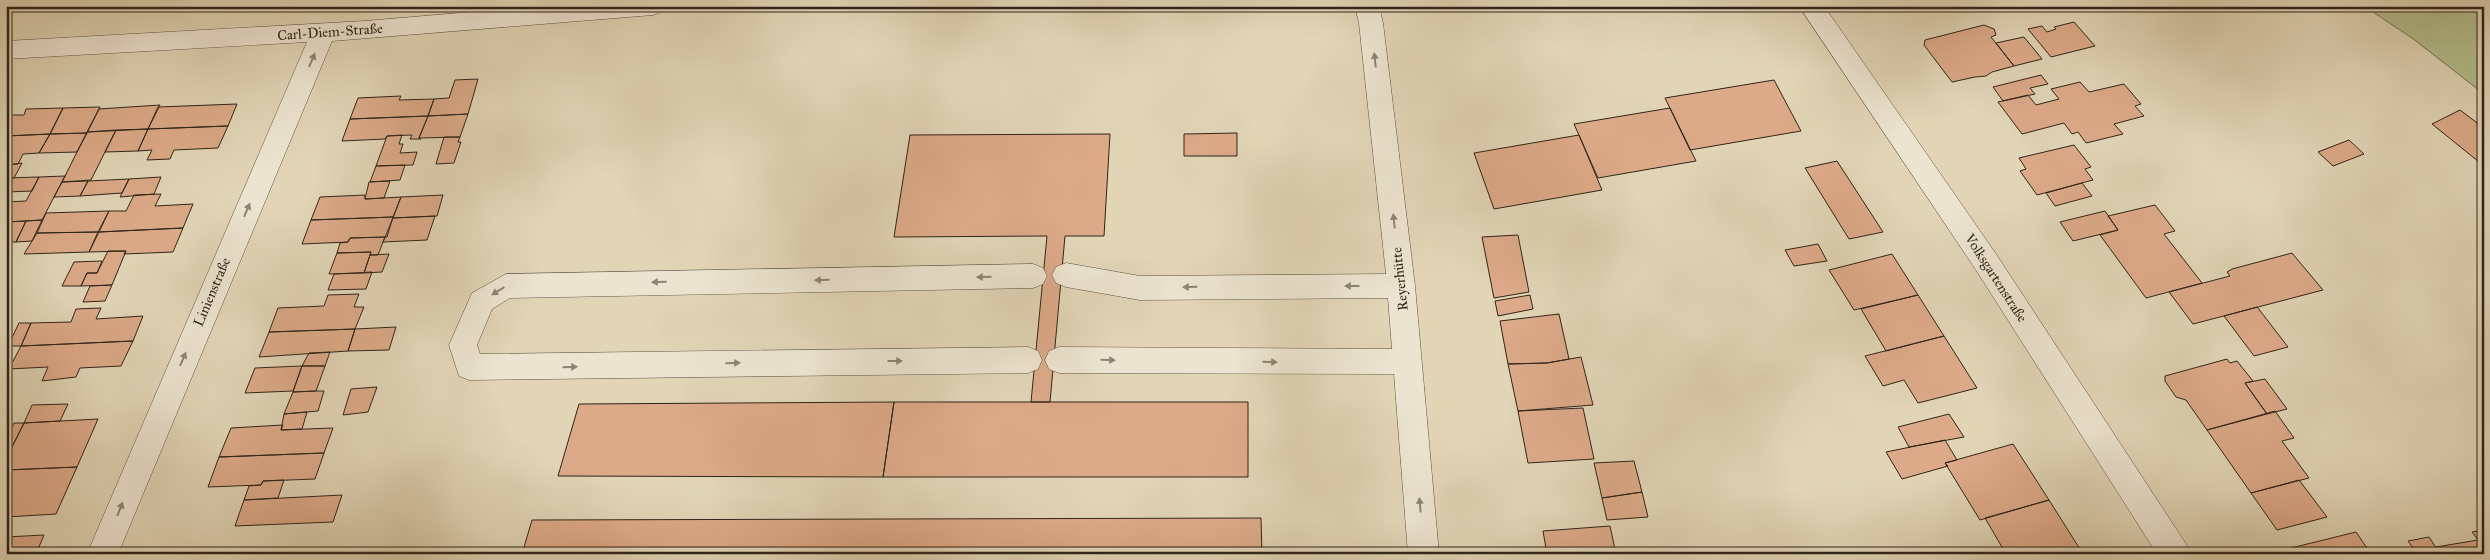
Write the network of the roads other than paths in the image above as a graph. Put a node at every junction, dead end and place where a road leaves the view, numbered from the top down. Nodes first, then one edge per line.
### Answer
1 (653, 6) edge
2 (1367, 6) edge
3 (1811, 6) edge
4 (324, 32) junction
5 (6, 50) edge
6 (1066, 275) dead end
7 (1033, 276) dead end
8 (1401, 286) junction
9 (1028, 360) dead end
10 (1059, 360) dead end
11 (1407, 362) junction
12 (102, 554) edge
13 (1424, 554) edge
14 (2175, 554) edge

1 - 4 street, Carl-Diem-Straße
8 -> 2 street, Reyerhütte
3 - 14 street, Volksgartenstraße
4 - 5 street, Carl-Diem-Straße
12 -> 4 street, Linienstraße
8 -> 6 street
7 -> 9 street
8 - 11 street, Reyerhütte
10 -> 11 street
13 -> 11 street, Reyerhütte

